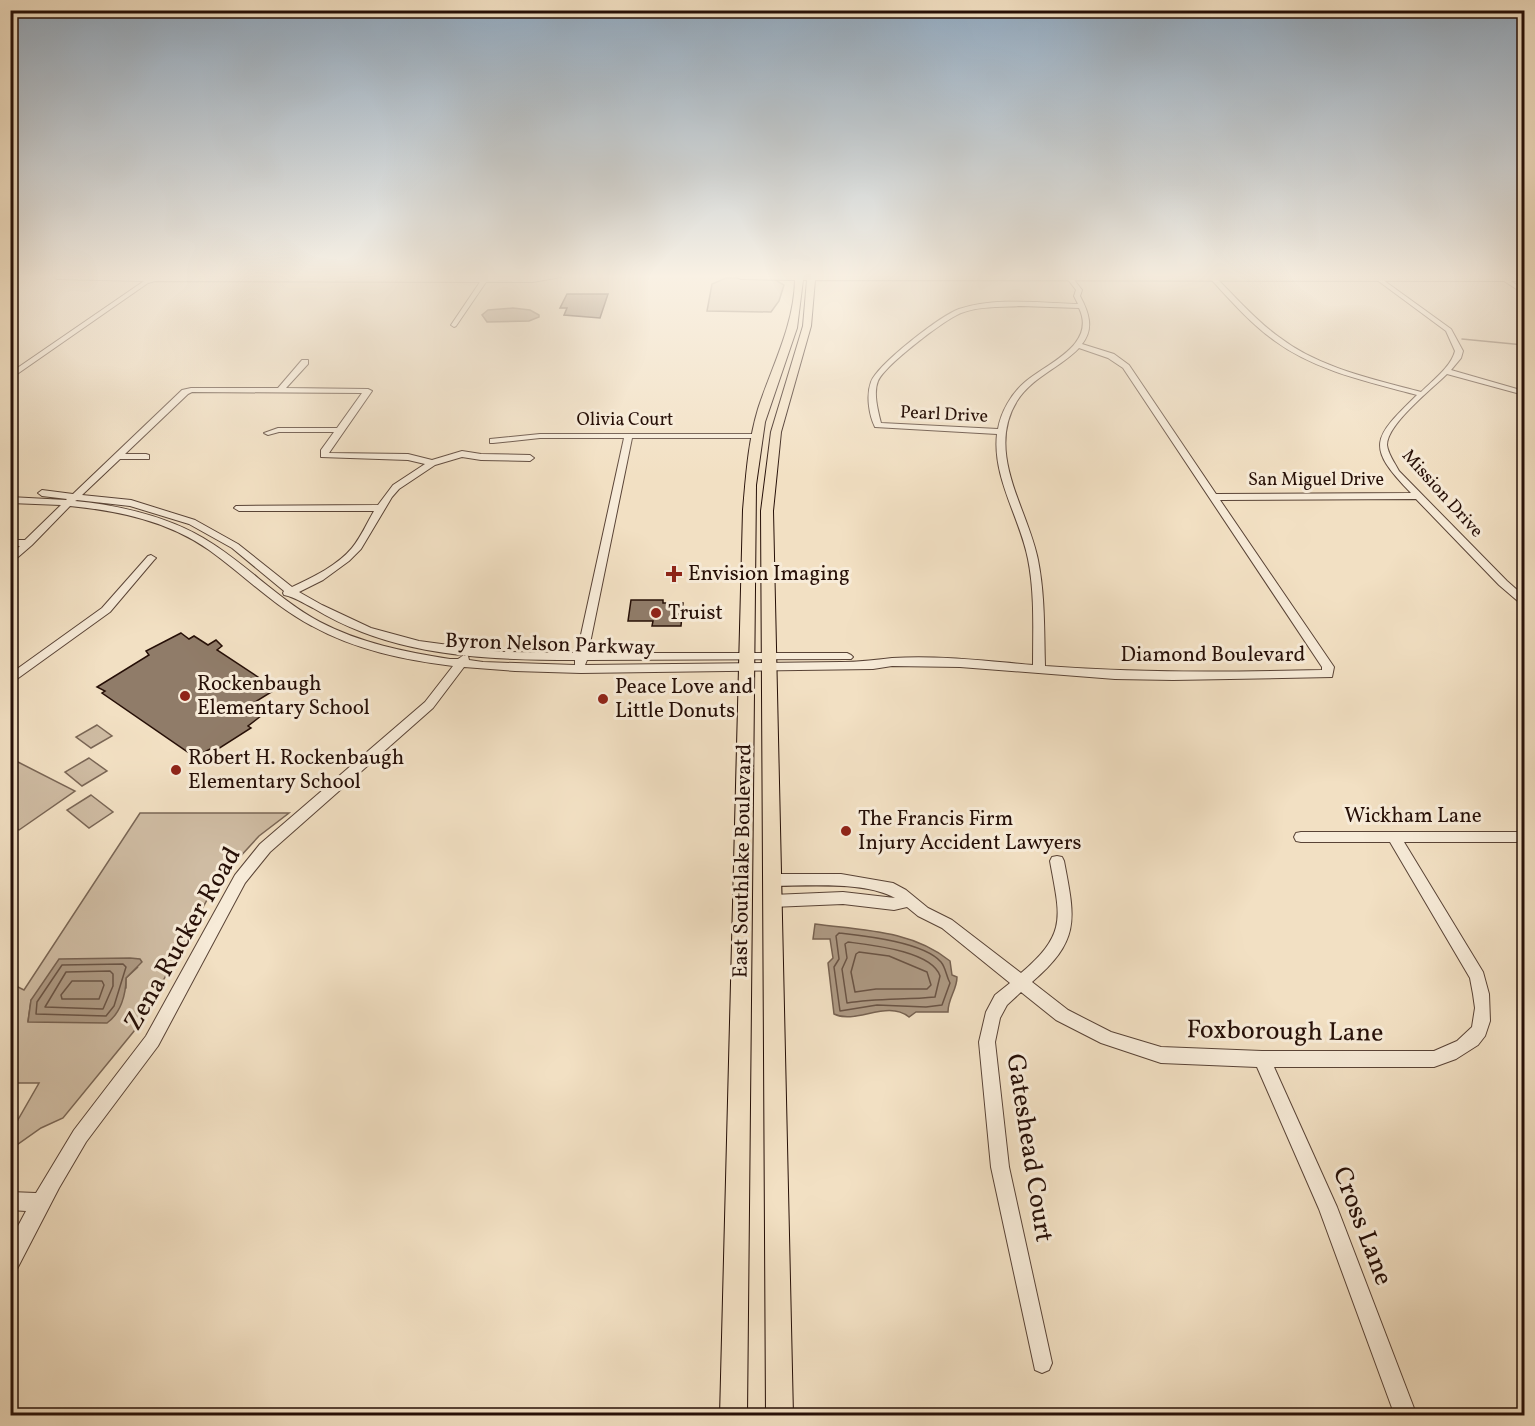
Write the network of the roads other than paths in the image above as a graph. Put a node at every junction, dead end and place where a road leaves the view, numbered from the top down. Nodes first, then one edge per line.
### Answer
1 (58, 344) edge
2 (792, 344) edge
3 (794, 344) edge
4 (915, 344) edge
5 (1283, 344) edge
6 (1456, 344) edge
7 (1078, 345) joint
8 (305, 362) dead end
9 (1446, 370) junction
10 (10, 377) edge
11 (281, 389) junction
12 (1524, 393) edge
13 (1421, 394) junction
14 (340, 429) junction
15 (1001, 432) junction
16 (268, 433) dead end
17 (757, 436) junction
18 (628, 437) junction
19 (493, 441) dead end
20 (118, 456) junction
21 (146, 457) dead end
22 (530, 458) dead end
23 (432, 463) junction
24 (770, 467) junction
25 (10, 493) edge
26 (77, 496) junction
27 (1418, 496) junction
28 (1214, 497) junction
29 (10, 500) edge
30 (68, 503) junction
31 (240, 508) dead end
32 (379, 508) junction
33 (10, 543) edge
34 (29, 543) junction
35 (151, 558) dead end
36 (10, 561) edge
37 (291, 591) junction
38 (276, 599) junction
39 (1524, 601) edge
40 (367, 630) junction
41 (353, 640) junction
42 (581, 657) junction
43 (464, 659) junction
44 (768, 662) junction
45 (746, 663) junction
46 (1039, 668) junction
47 (579, 669) junction
48 (10, 680) edge
49 (1301, 837) dead end
50 (1394, 837) junction
51 (1524, 837) edge
52 (1057, 861) dead end
53 (772, 880) junction
54 (772, 901) junction
55 (909, 901) junction
56 (1020, 984) junction
57 (1262, 1059) junction
58 (10, 1201) edge
59 (41, 1202) junction
60 (16, 1241) edge
61 (10, 1263) edge
62 (1042, 1363) dead end
63 (733, 1416) edge
64 (780, 1416) edge
65 (1406, 1416) edge

1 - 10 street
2 - 17 main road, East Southlake Boulevard
3 - 24 main road, East Southlake Boulevard
4 - 15 street, Pearl Drive
5 - 13 street
6 - 9 street, Mission Drive
7 - 15 street
7 - 28 street, Diamond Boulevard
8 - 11 street
9 - 12 street
9 - 13 street, Mission Drive
11 - 14 street
11 - 20 street
13 - 27 street, Mission Drive
14 - 16 street
14 - 23 street
15 - 46 street
17 - 18 street, Olivia Court
17 - 24 main road
17 - 45 main road, East Southlake Boulevard
18 - 19 street, Olivia Court
18 - 42 street
20 - 21 street
20 - 26 street
22 - 23 street
23 - 32 street
24 - 44 main road, East Southlake Boulevard
25 - 26 street, Byron Nelson Parkway
26 - 30 street
26 - 37 street, Byron Nelson Parkway
27 - 28 street, San Miguel Drive
27 - 39 street, Mission Drive
28 - 46 street, Diamond Boulevard
29 - 30 street, Byron Nelson Parkway
30 - 34 street
30 - 38 street, Byron Nelson Parkway
31 - 32 street
32 - 37 street
33 - 34 street
34 - 36 street
35 - 48 street
37 - 38 street
37 - 40 street, Byron Nelson Parkway
38 - 41 street, Byron Nelson Parkway
40 - 41 street
40 - 43 street, Byron Nelson Parkway
41 - 43 street, Byron Nelson Parkway
42 - 43 street, Byron Nelson Parkway
42 - 45 street, Byron Nelson Parkway
42 - 47 street
43 - 47 street, Byron Nelson Parkway
43 - 59 street, Zena Rucker Road
44 - 45 street, Byron Nelson Parkway
44 - 46 street, Diamond Boulevard
44 - 53 main road, East Southlake Boulevard
45 - 47 street, Byron Nelson Parkway
45 - 63 main road, East Southlake Boulevard
49 - 50 street, Wickham Lane
50 - 51 street, Wickham Lane
50 - 57 street, Foxborough Lane
52 - 56 street, Gateshead Court
53 - 54 main road, East Southlake Boulevard
53 - 55 street, Foxborough Lane
54 - 55 street
54 - 64 main road, East Southlake Boulevard
55 - 56 street, Foxborough Lane
56 - 57 street, Foxborough Lane
56 - 62 street, Gateshead Court
57 - 65 street, Cross Lane
58 - 59 street
59 - 60 street, Zena Rucker Road
60 - 61 street, Zena Rucker Road

